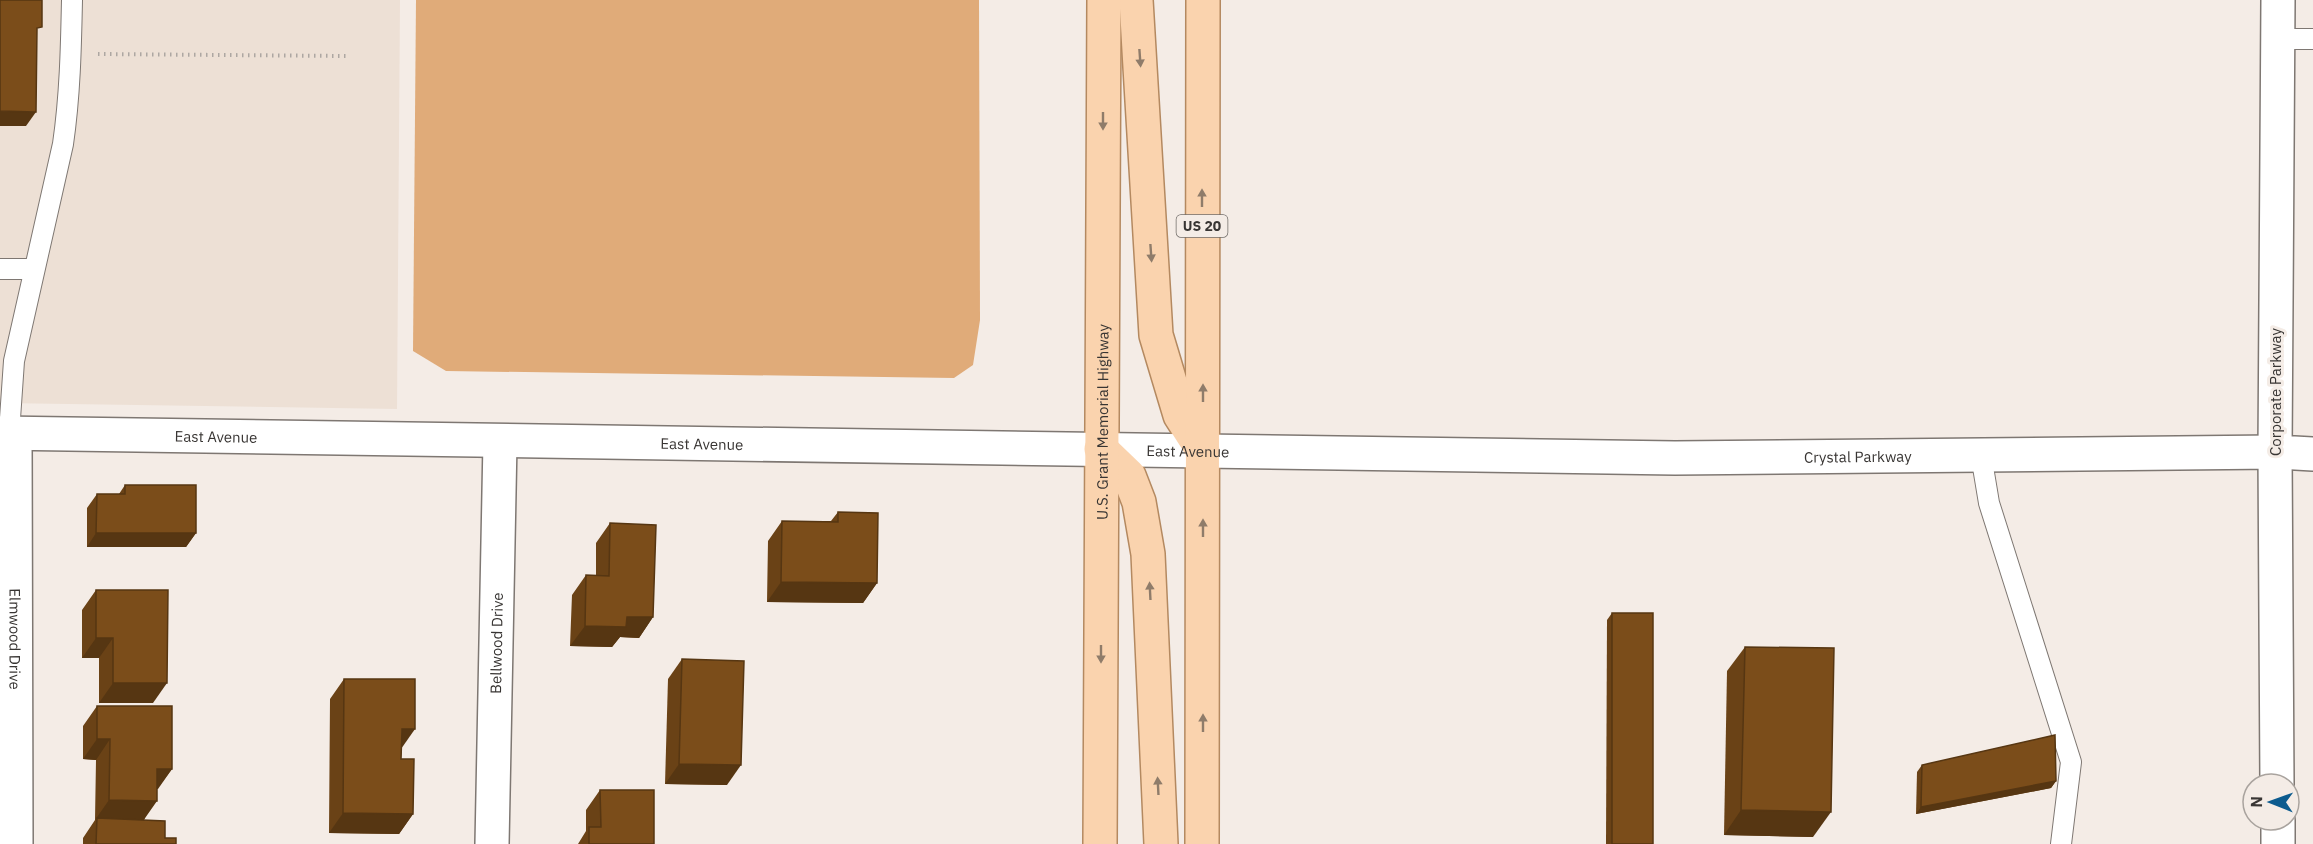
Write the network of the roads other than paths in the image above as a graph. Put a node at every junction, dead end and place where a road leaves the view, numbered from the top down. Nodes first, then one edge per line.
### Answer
1 (72, 0) edge
2 (1104, 0) edge
3 (1136, 0) edge
4 (1203, 0) edge
5 (2278, 0) edge
6 (2278, 39) junction
7 (2313, 39) edge
8 (0, 269) edge
9 (34, 269) junction
10 (8, 433) edge
11 (500, 442) junction
12 (1101, 448) junction
13 (1203, 451) junction
14 (2275, 452) junction
15 (2313, 453) edge
16 (1981, 455) junction
17 (1404, 456) joint
18 (2277, 772) edge
19 (16, 844) edge
20 (492, 844) edge
21 (1100, 844) edge
22 (1161, 844) edge
23 (1203, 844) edge
24 (2061, 844) edge

1 - 9 lane
2 -> 12 main road, U.S. Grant Memorial Highway
3 -> 13 main road
13 -> 4 main road, US 20
5 - 6 street, Corporate Parkway
6 - 7 lane
6 - 14 street, Corporate Parkway
8 - 9 lane
9 - 10 lane
10 - 11 street, East Avenue
10 - 19 street, Elmwood Drive
11 - 12 street, East Avenue
11 - 20 street, Bellwood Drive
12 - 13 street, East Avenue
12 -> 21 main road, U.S. Grant Memorial Highway
22 -> 12 main road
13 - 17 street, East Avenue
23 -> 13 main road, US 20
14 - 15 street, Crystal Parkway
14 - 16 street, Crystal Parkway
14 - 18 street, Corporate Parkway
16 - 17 street, Crystal Parkway
16 - 24 lane

